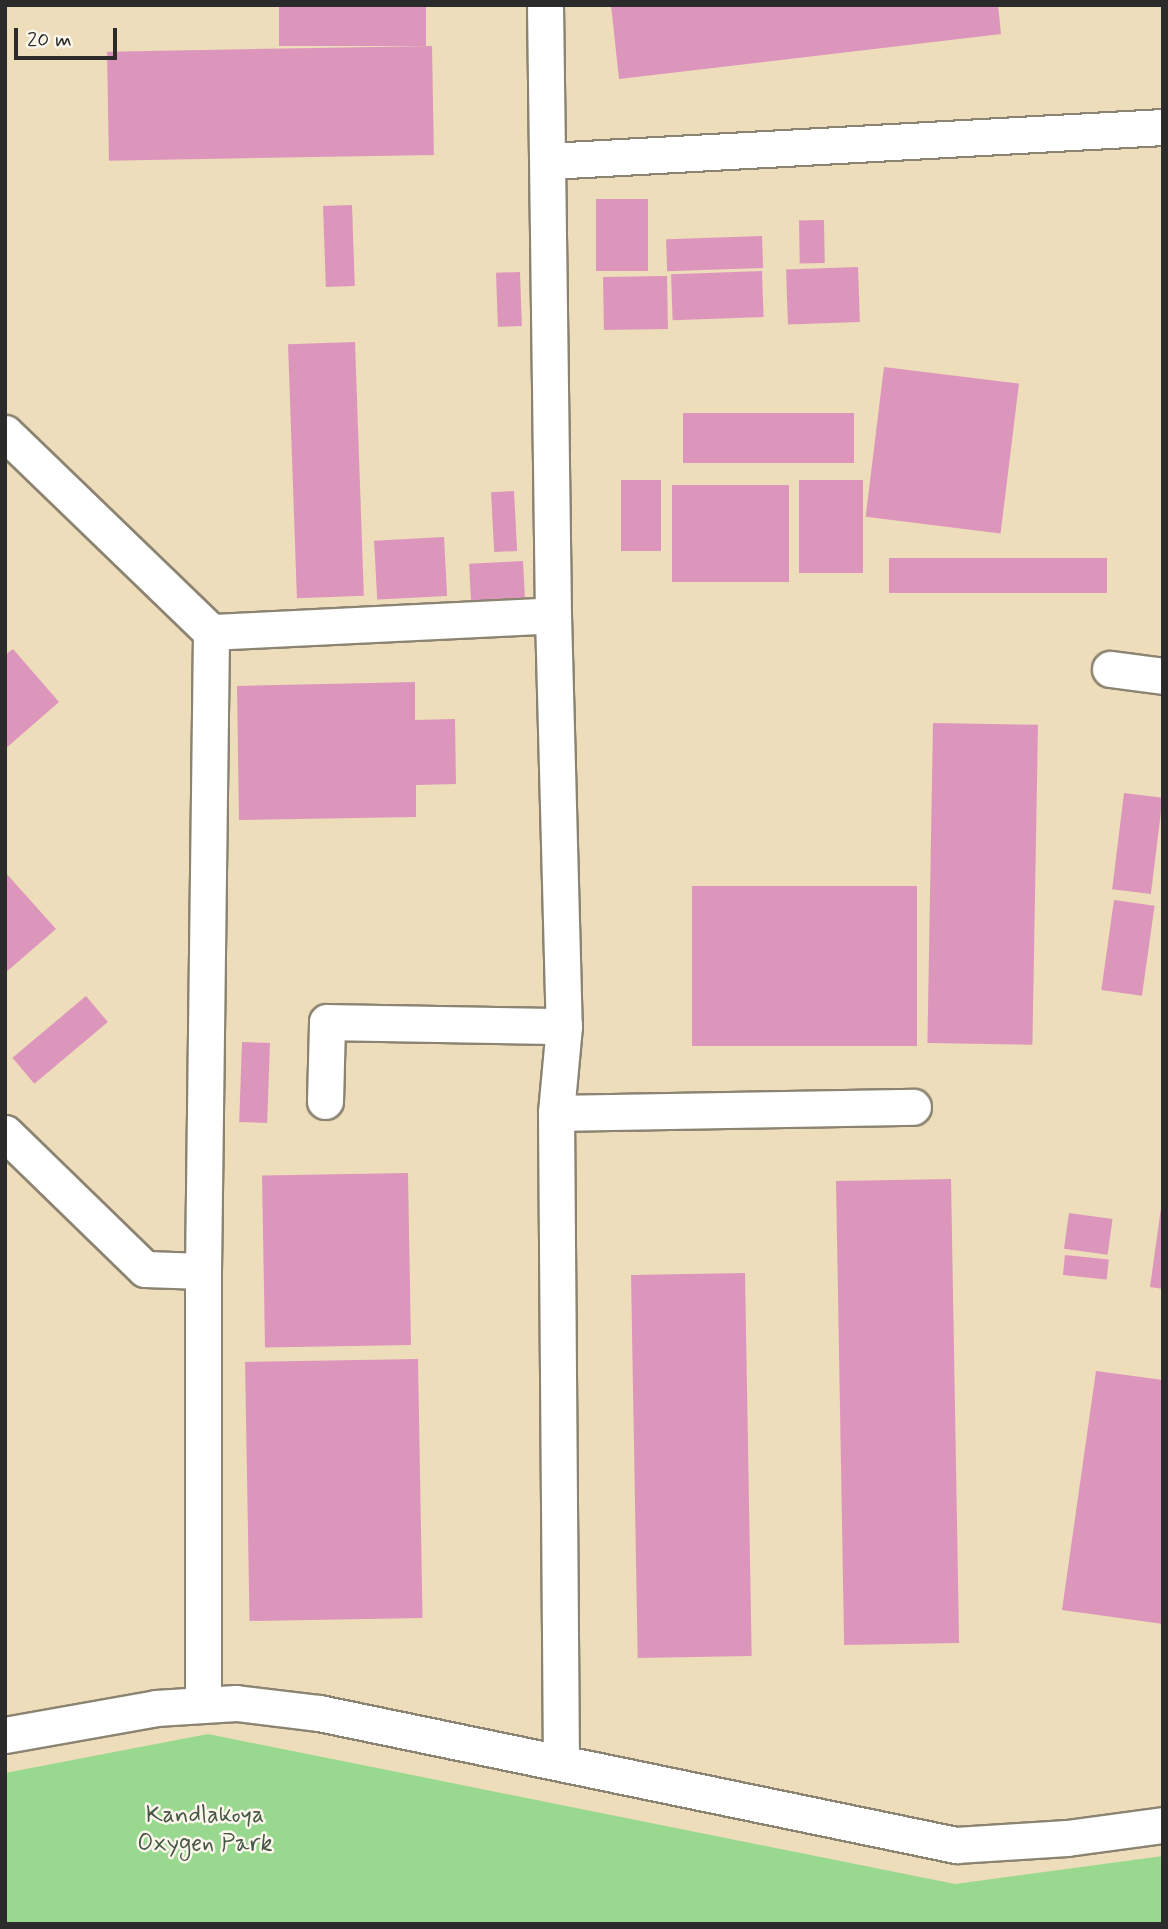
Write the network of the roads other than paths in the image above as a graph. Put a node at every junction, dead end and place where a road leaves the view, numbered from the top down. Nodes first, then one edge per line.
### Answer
1 (545, 5) edge
2 (1163, 127) edge
3 (549, 161) junction
4 (5, 433) edge
5 (553, 615) junction
6 (211, 632) junction
7 (1110, 669) dead end
8 (1163, 676) edge
9 (564, 1026) junction
10 (325, 1101) dead end
11 (913, 1107) dead end
12 (556, 1113) junction
13 (5, 1132) edge
14 (203, 1271) junction
15 (203, 1705) junction
16 (5, 1735) edge
17 (561, 1762) junction
18 (1163, 1825) edge

1 - 3 street
2 - 3 street
3 - 5 street
4 - 6 street
5 - 6 street
5 - 9 street
6 - 14 street
7 - 8 street
9 - 10 street
9 - 12 street
11 - 12 street
12 - 17 street
13 - 14 street
14 - 15 street
15 - 16 street
15 - 17 street
17 - 18 street

